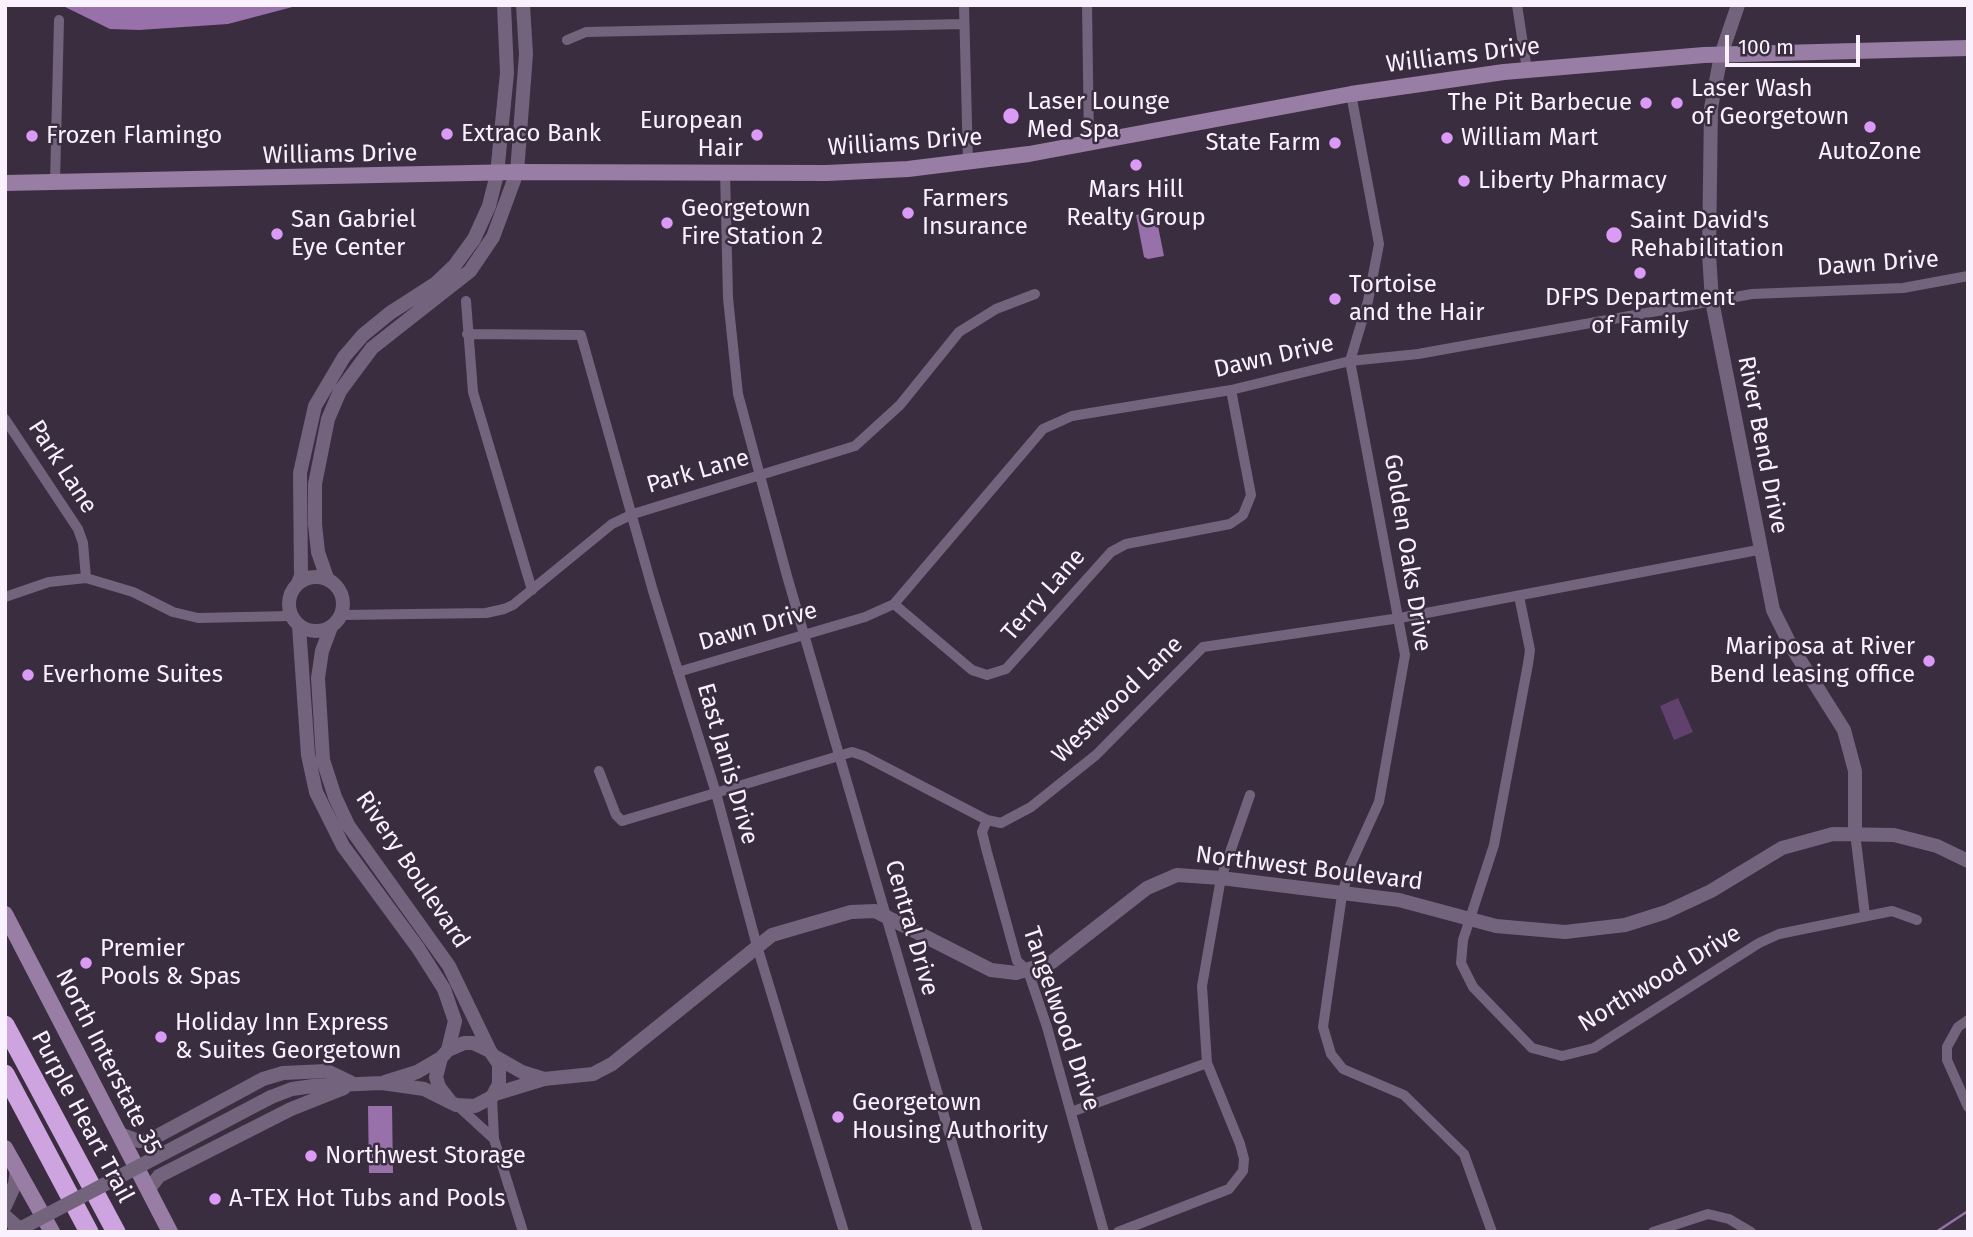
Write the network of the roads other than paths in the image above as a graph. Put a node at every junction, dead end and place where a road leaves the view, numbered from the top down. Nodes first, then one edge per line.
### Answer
1 (504, 5) edge
2 (523, 5) edge
3 (964, 5) edge
4 (1087, 5) edge
5 (1517, 5) edge
6 (1738, 5) edge
7 (59, 20) dead end
8 (964, 24) junction
9 (566, 40) dead end
10 (1968, 48) edge
11 (1721, 55) junction
12 (1527, 70) junction
13 (1351, 94) junction
14 (1089, 142) junction
15 (968, 163) junction
16 (725, 171) junction
17 (517, 172) junction
18 (497, 174) junction
19 (55, 182) junction
20 (5, 183) edge
21 (1968, 276) edge
22 (1035, 294) dead end
23 (467, 301) dead end
24 (1712, 301) junction
25 (467, 334) junction
26 (1350, 361) junction
27 (1231, 390) junction
28 (5, 419) edge
29 (759, 476) junction
30 (633, 514) junction
31 (1759, 550) junction
32 (86, 578) junction
33 (327, 578) junction
34 (298, 583) junction
35 (532, 590) junction
36 (1519, 596) junction
37 (5, 597) edge
38 (894, 604) junction
39 (1399, 618) junction
40 (295, 621) junction
41 (336, 621) junction
42 (805, 635) junction
43 (678, 672) junction
44 (841, 756) junction
45 (316, 762) junction
46 (599, 771) dead end
47 (716, 793) junction
48 (1250, 795) dead end
49 (986, 820) junction
50 (1856, 833) junction
51 (370, 854) junction
52 (1968, 861) edge
53 (358, 864) junction
54 (1221, 878) junction
55 (1342, 895) junction
56 (5, 914) edge
57 (1865, 915) junction
58 (887, 916) junction
59 (1470, 920) junction
60 (1917, 920) dead end
61 (431, 938) junction
62 (757, 946) junction
63 (418, 948) junction
64 (1028, 971) junction
65 (1968, 1020) edge
66 (5, 1025) edge
67 (492, 1053) junction
68 (444, 1054) junction
69 (1208, 1063) junction
70 (5, 1074) edge
71 (544, 1079) junction
72 (382, 1083) junction
73 (355, 1084) junction
74 (494, 1095) junction
75 (453, 1103) junction
76 (1968, 1107) edge
77 (1071, 1112) junction
78 (120, 1134) junction
79 (494, 1139) junction
80 (150, 1140) junction
81 (5, 1148) edge
82 (17, 1169) junction
83 (165, 1173) junction
84 (149, 1189) junction
85 (5, 1206) edge
86 (5, 1216) edge
87 (14, 1232) edge
88 (23, 1232) edge
89 (52, 1232) edge
90 (89, 1232) edge
91 (116, 1232) edge
92 (170, 1232) edge
93 (523, 1232) edge
94 (844, 1232) edge
95 (978, 1232) edge
96 (1104, 1232) edge
97 (1118, 1232) edge
98 (1492, 1232) edge
99 (1653, 1232) edge
100 (1751, 1232) edge

1 - 18 street
2 - 17 street
3 - 8 street
4 - 14 street
5 - 12 street
6 - 11 street, River Bend Drive
7 - 19 street
8 - 9 street
8 - 15 street
10 - 11 main road, Williams Drive
11 - 12 main road, Williams Drive
11 - 24 street, River Bend Drive
12 - 13 main road, Williams Drive
13 - 14 main road, Williams Drive
13 - 26 street, Golden Oaks Drive
14 - 15 main road, Williams Drive
15 - 16 main road, Williams Drive
16 - 17 main road, Williams Drive
16 - 29 street, Central Drive
17 - 18 main road, Williams Drive
17 - 33 street
18 - 19 main road, Williams Drive
18 - 34 street
19 - 20 main road, Williams Drive
21 - 24 street, Dawn Drive
22 - 29 street, Park Lane
23 - 25 street
24 - 26 street, Dawn Drive
24 - 31 street, River Bend Drive
25 - 30 street, East Janis Drive
25 - 35 street
26 - 27 street, Dawn Drive
26 - 39 street, Golden Oaks Drive
27 - 38 street, Dawn Drive
27 - 38 street, Terry Lane
28 - 32 street, Park Lane
29 - 30 street, Park Lane
29 - 42 street, Central Drive
30 - 35 street, Park Lane
30 - 43 street, East Janis Drive
31 - 36 street, Westwood Lane
31 - 50 street, River Bend Drive
32 - 37 street
32 - 40 street
33 - 34 street
33 - 41 street
34 - 40 street
35 - 41 street, Park Lane
36 - 39 street, Westwood Lane
36 - 59 street, Northwood Drive
38 - 42 street, Dawn Drive
39 - 49 street, Westwood Lane
39 - 55 street, Golden Oaks Drive
40 - 41 street
40 - 45 street, Rivery Boulevard
41 - 45 street, Rivery Boulevard
42 - 43 street, Dawn Drive
42 - 44 street, Central Drive
43 - 47 street, East Janis Drive
44 - 47 street
44 - 49 street
44 - 58 street, Central Drive
45 - 51 street, Rivery Boulevard
45 - 53 street, Rivery Boulevard
46 - 47 street
47 - 62 street, East Janis Drive
48 - 54 street
49 - 64 street, Tangelwood Drive
50 - 52 street, Northwest Boulevard
50 - 57 street
50 - 59 street, Northwest Boulevard
51 - 53 street
51 - 61 street, Rivery Boulevard
53 - 63 street, Rivery Boulevard
54 - 55 street, Northwest Boulevard
54 - 64 street, Northwest Boulevard
54 - 69 street
55 - 59 street, Northwest Boulevard
55 - 98 street, Golden Oaks Drive
56 - 78 main road, North Interstate 35
57 - 59 street, Northwood Drive
57 - 60 street, Northwood Drive
58 - 62 street, Northwest Boulevard
58 - 64 street, Northwest Boulevard
58 - 95 street, Central Drive
61 - 63 street
61 - 67 street, Rivery Boulevard
62 - 71 street, Northwest Boulevard
62 - 94 street, East Janis Drive
63 - 68 street, Rivery Boulevard
64 - 77 street, Tangelwood Drive
65 - 76 street
66 - 91 highway, Purple Heart Trail
67 - 68 street
67 - 71 street, Northwest Boulevard
67 - 74 street
68 - 72 street
68 - 75 street
69 - 77 street
69 - 97 street
70 - 90 highway, Purple Heart Trail
71 - 74 street, Northwest Boulevard
72 - 73 street
72 - 75 street
73 - 80 street
73 - 83 street
73 - 87 street, bridge
74 - 75 street
74 - 79 street
75 - 79 street
77 - 96 street, Tangelwood Drive
78 - 80 street
78 - 84 main road, North Interstate 35
79 - 93 street
80 - 83 street
81 - 82 main road
82 - 85 street
82 - 89 main road
83 - 84 street
84 - 92 main road, North Interstate 35
86 - 88 street
99 - 100 street

